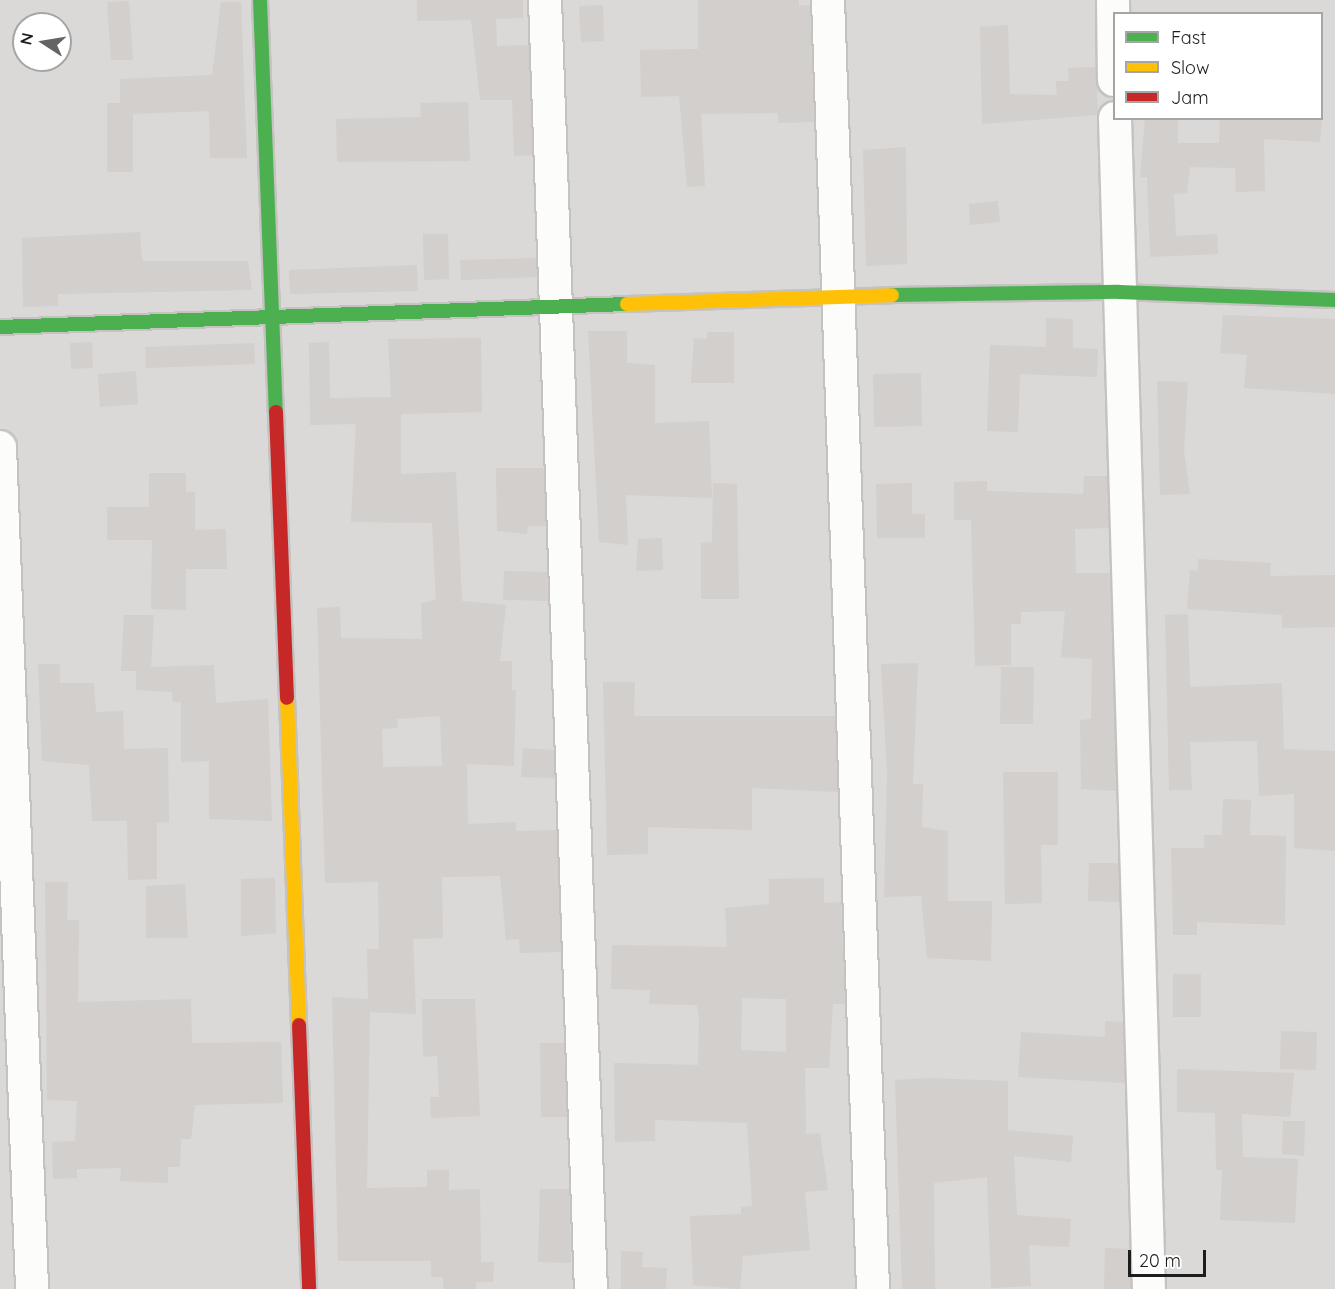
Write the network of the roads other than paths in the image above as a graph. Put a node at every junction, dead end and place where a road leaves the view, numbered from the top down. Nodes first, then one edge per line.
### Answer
1 (260, 0) edge
2 (545, 0) edge
3 (828, 0) edge
4 (1115, 120) edge
5 (1119, 292) junction
6 (837, 296) junction
7 (1335, 300) edge
8 (556, 305) junction
9 (272, 316) junction
10 (0, 327) edge
11 (0, 447) edge
12 (32, 1289) edge
13 (309, 1289) edge
14 (591, 1289) edge
15 (873, 1289) edge
16 (1149, 1289) edge

1 - 9 street
2 - 8 street
3 - 6 street
4 - 5 street
5 - 6 street
5 - 7 street
5 - 16 street
6 - 8 street
6 - 15 street
8 - 9 street
8 - 14 street
9 - 10 street
9 - 13 street
11 - 12 street

